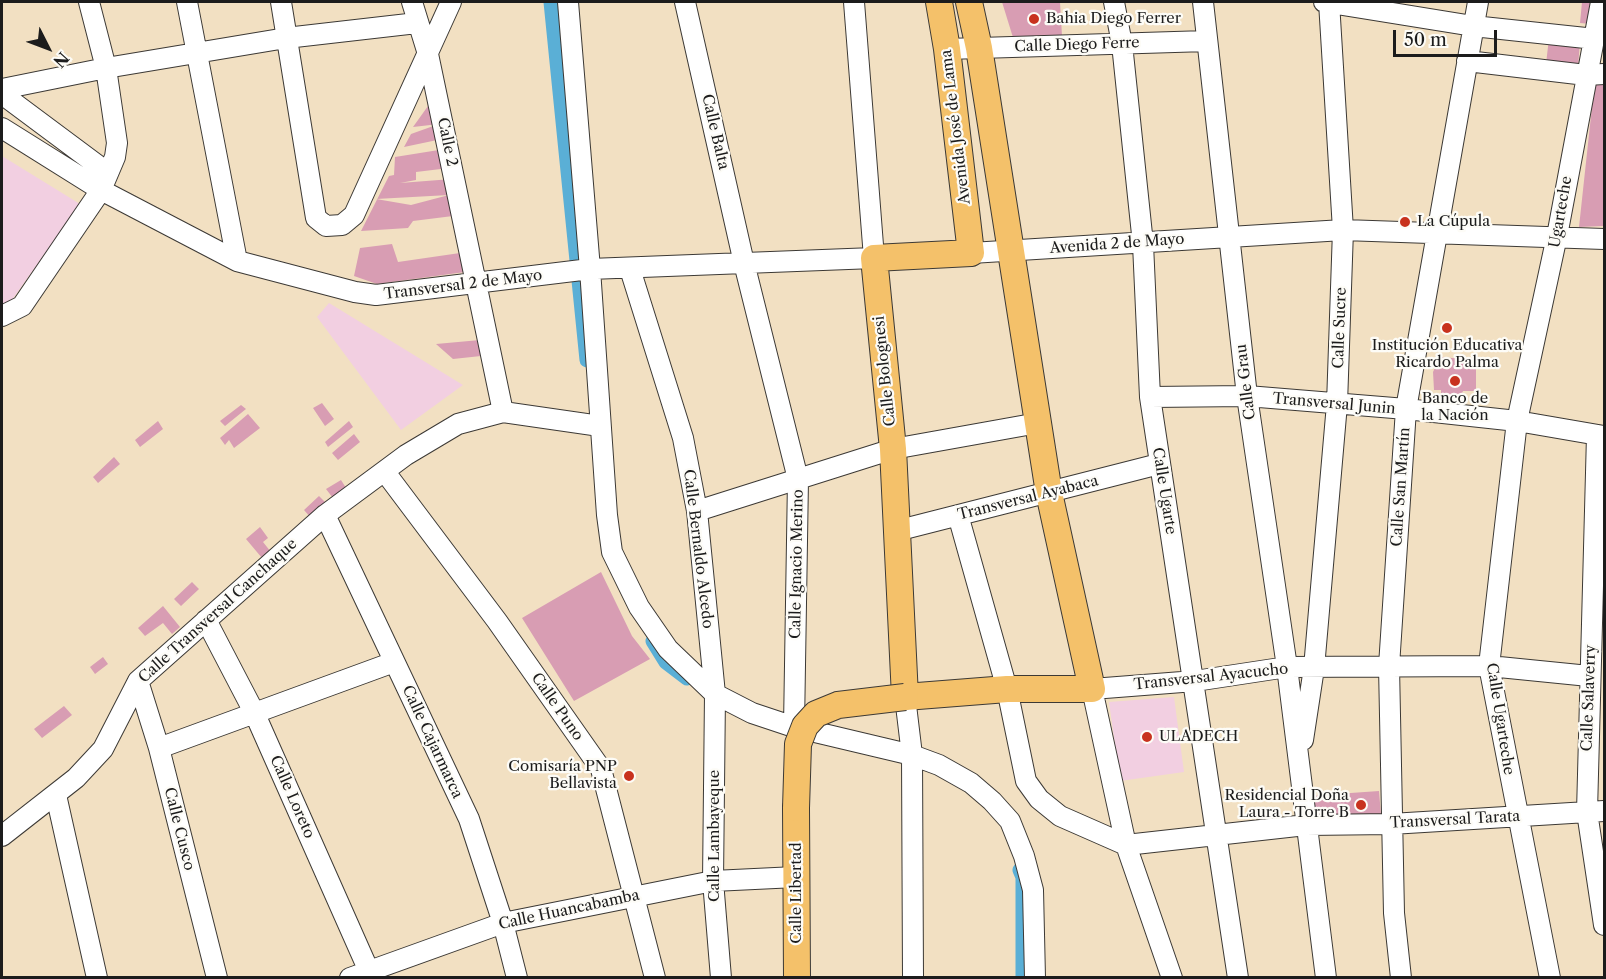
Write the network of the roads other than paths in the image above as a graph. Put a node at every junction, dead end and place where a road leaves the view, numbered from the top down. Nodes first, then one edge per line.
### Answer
1 (89, 2) edge
2 (187, 2) edge
3 (281, 2) edge
4 (412, 2) edge
5 (452, 2) edge
6 (568, 2) edge
7 (685, 2) edge
8 (854, 2) edge
9 (939, 2) edge
10 (969, 2) edge
11 (1114, 2) edge
12 (1203, 2) edge
13 (1328, 2) edge
14 (1478, 2) edge
15 (1601, 2) edge
16 (417, 23) junction
17 (1473, 26) junction
18 (286, 38) junction
19 (1595, 39) junction
20 (1207, 41) junction
21 (1122, 44) junction
22 (979, 48) junction
23 (948, 49) junction
24 (196, 53) junction
25 (428, 54) junction
26 (1467, 61) junction
27 (106, 68) junction
28 (1595, 74) edge
29 (2, 89) edge
30 (2, 94) edge
31 (2, 128) edge
32 (105, 181) junction
33 (1343, 230) junction
34 (1435, 234) junction
35 (1231, 236) junction
36 (1557, 236) junction
37 (1605, 239) edge
38 (1143, 244) junction
39 (1010, 250) junction
40 (971, 253) junction
41 (874, 258) junction
42 (237, 261) junction
43 (744, 263) junction
44 (630, 269) junction
45 (582, 270) junction
46 (477, 283) junction
47 (2, 316) edge
48 (1247, 396) junction
49 (1150, 397) junction
50 (1337, 404) junction
51 (1406, 410) junction
52 (503, 412) junction
53 (1517, 421) junction
54 (1038, 423) junction
55 (600, 426) junction
56 (1601, 435) edge
57 (893, 449) junction
58 (1159, 464) junction
59 (385, 472) junction
60 (798, 478) junction
61 (1049, 493) junction
62 (697, 511) junction
63 (325, 515) junction
64 (958, 515) junction
65 (896, 531) junction
66 (206, 620) junction
67 (394, 662) junction
68 (1389, 666) junction
69 (1489, 666) junction
70 (1287, 667) junction
71 (1314, 668) junction
72 (1589, 675) junction
73 (138, 681) junction
74 (1194, 681) junction
75 (1007, 689) junction
76 (1092, 689) junction
77 (715, 694) junction
78 (905, 697) junction
79 (254, 712) junction
80 (794, 727) junction
81 (911, 747) junction
82 (159, 748) junction
83 (1300, 761) junction
84 (56, 795) junction
85 (1596, 812) edge
86 (1516, 817) junction
87 (1391, 824) junction
88 (1306, 825) junction
89 (2, 836) edge
90 (1215, 837) junction
91 (1126, 845) junction
92 (796, 877) junction
93 (713, 881) junction
94 (634, 895) junction
95 (503, 923) junction
96 (1605, 924) edge
97 (371, 975) edge
98 (97, 978) edge
99 (217, 978) edge
100 (350, 978) edge
101 (517, 978) edge
102 (655, 978) edge
103 (721, 978) edge
104 (797, 978) edge
105 (913, 978) edge
106 (1035, 978) edge
107 (1172, 978) edge
108 (1238, 978) edge
109 (1326, 978) edge
110 (1401, 978) edge
111 (1550, 978) edge

1 - 27 street
2 - 24 street
3 - 18 street
4 - 16 street, Calle 2
5 - 25 street
6 - 45 street
7 - 43 street, Calle Balta
8 - 41 street, Calle Bolognesi
9 - 23 main road, Avenida José de Lama
10 - 22 main road
11 - 21 street, Calle Ugarte
12 - 20 street, Calle Grau
13 - 17 street
13 - 33 street, Calle Sucre
14 - 17 street, Calle San Martín
15 - 19 street, Ugarteche
16 - 18 street
16 - 25 street, Calle 2
17 - 19 street
17 - 26 street, Calle San Martín
18 - 24 street
18 - 25 street
19 - 28 street, Ugarteche
20 - 21 street, Calle Diego Ferre
20 - 35 street, Calle Grau
21 - 22 street, Calle Diego Ferre
21 - 38 street, Calle Ugarte
22 - 23 street, Calle Diego Ferre
22 - 39 main road
23 - 40 main road, Avenida José de Lama
24 - 27 street
24 - 42 street
25 - 46 street, Calle 2
26 - 28 street
26 - 34 street, Calle San Martín
27 - 29 street
27 - 32 street
28 - 36 street, Ugarteche
30 - 32 street
31 - 32 street
32 - 42 street, Transversal 2 de Mayo
32 - 47 street
33 - 34 street, Avenida 2 de Mayo
33 - 35 street, Avenida 2 de Mayo
33 - 50 street, Calle Sucre
34 - 36 street, Avenida 2 de Mayo
34 - 51 street, Calle San Martín
35 - 38 street, Avenida 2 de Mayo
35 - 48 street, Calle Grau
36 - 37 street, Avenida 2 de Mayo
36 - 53 street, Ugarteche
38 - 39 street, Avenida 2 de Mayo
38 - 49 street, Calle Ugarte
39 - 40 street, Avenida 2 de Mayo
39 - 54 main road
40 - 41 main road, Avenida 2 de Mayo
41 - 43 street, Avenida 2 de Mayo
41 - 57 main road, Calle Bolognesi
42 - 46 street, Transversal 2 de Mayo
43 - 44 street, Avenida 2 de Mayo
43 - 60 street, Calle Ignacio Merino
44 - 45 street, Transversal 2 de Mayo
44 - 62 street, Calle Bernaldo Alcedo
45 - 46 street, Transversal 2 de Mayo
45 - 55 street
46 - 52 street, Calle 2
48 - 49 street, Transversal Junin
48 - 50 street, Transversal Junin
48 - 70 street, Calle Grau
49 - 58 street, Calle Ugarte
50 - 51 street, Transversal Junin
50 - 71 street, Calle Sucre
51 - 53 street, Transversal Junin
51 - 68 street, Calle San Martín
52 - 55 street
52 - 59 street, Calle Transversal Canchaque
53 - 56 street, Transversal Junin
53 - 69 street, Calle Ugarteche
54 - 57 street
54 - 61 main road
55 - 77 street
56 - 72 street, Calle Salaverry
57 - 60 street
57 - 65 main road, Calle Bolognesi
58 - 61 street, Transversal Ayabaca
58 - 74 street, Calle Ugarte
59 - 63 street, Calle Transversal Canchaque
59 - 94 street, Calle Puno
60 - 62 street
60 - 80 street, Calle Ignacio Merino
61 - 64 street, Transversal Ayabaca
61 - 76 main road
62 - 77 street, Calle Bernaldo Alcedo
63 - 66 street, Calle Transversal Canchaque
63 - 67 street, Calle Cajarmarca
64 - 65 street, Transversal Ayabaca
64 - 75 street
65 - 78 main road, Calle Bolognesi
66 - 73 street, Calle Transversal Canchaque
66 - 79 street, Calle Loreto
67 - 79 street
67 - 95 street, Calle Cajarmarca
68 - 69 street, Transversal Ayacucho
68 - 71 street, Transversal Ayacucho
68 - 87 street, Calle San Martín
69 - 72 street, Transversal Ayacucho
69 - 86 street, Calle Ugarteche
70 - 71 street, Transversal Ayacucho
70 - 74 street, Transversal Ayacucho
70 - 83 street, Calle Grau
71 - 83 street, Calle Sucre
72 - 85 street, Calle Salaverry
73 - 82 street, Calle Cusco
73 - 84 street, Calle Transversal Canchaque
74 - 76 street, Transversal Ayacucho
74 - 90 street, Calle Ugarte
75 - 76 main road, Transversal Ayacucho
75 - 78 main road, Transversal Ayacucho
75 - 91 street
76 - 91 street
77 - 80 street
77 - 93 street, Calle Lambayeque
78 - 81 street, Calle Bolognesi
78 - 92 main road, Calle Libertad, bridge
79 - 82 street
79 - 97 street, Calle Loreto
80 - 81 street
81 - 105 street, Calle Bolognesi
81 - 106 street
82 - 99 street, Calle Cusco
83 - 88 street
84 - 89 street, Calle Transversal Canchaque
84 - 98 street
85 - 86 street, Transversal Tarata
85 - 96 street, Calle Salaverry
86 - 87 street, Transversal Tarata
86 - 111 street, Calle Ugarteche
87 - 88 street, Transversal Tarata
87 - 110 street, Calle San Martín
88 - 90 street, Transversal Tarata
88 - 109 street
90 - 91 street, Transversal Tarata
90 - 108 street, Calle Ugarte
91 - 107 street
92 - 93 street, Calle Huancabamba
92 - 104 main road, Calle Libertad
93 - 94 street, Calle Huancabamba
93 - 103 street, Calle Lambayeque
94 - 95 street, Calle Huancabamba
94 - 102 street, Calle Puno
95 - 97 street, Calle Huancabamba
95 - 101 street, Calle Cajarmarca
97 - 100 street, Calle Huancabamba

